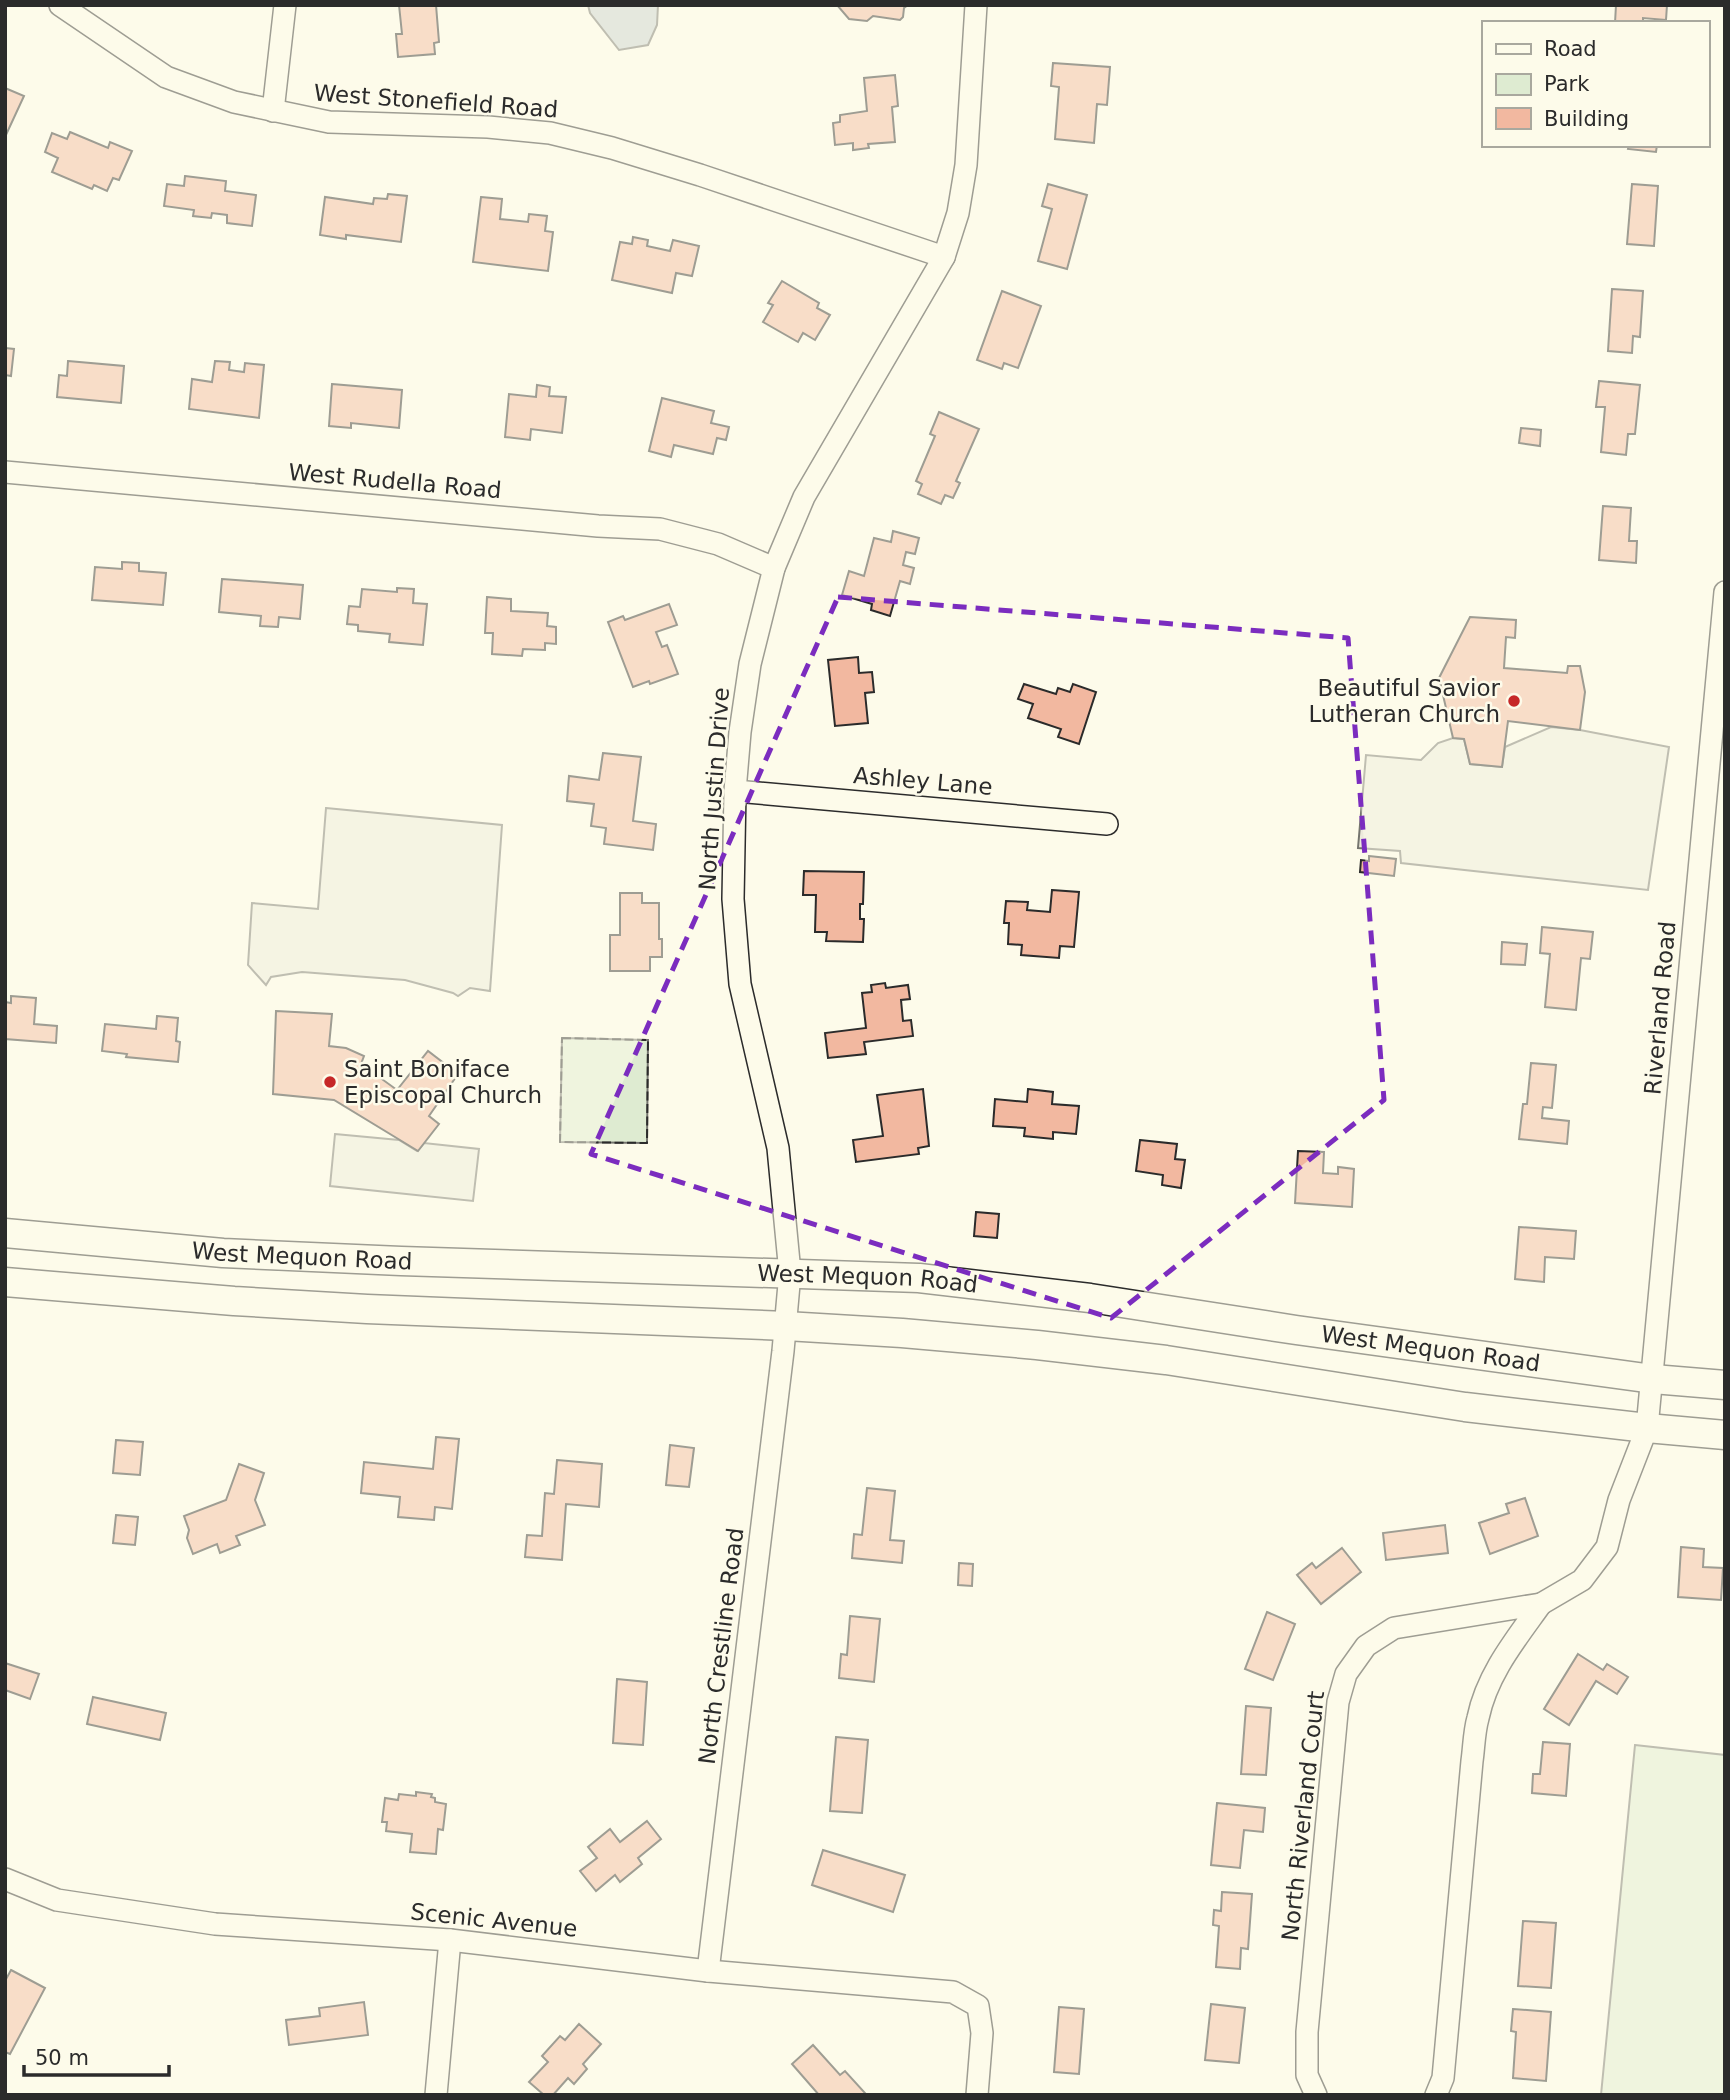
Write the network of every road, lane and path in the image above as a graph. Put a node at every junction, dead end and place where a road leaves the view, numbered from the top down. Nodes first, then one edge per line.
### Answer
1 (60, 5) edge
2 (285, 5) edge
3 (976, 5) edge
4 (273, 111) junction
5 (944, 257) junction
6 (5, 472) edge
7 (774, 568) junction
8 (1725, 592) edge
9 (736, 790) junction
10 (1107, 824) dead end
11 (5, 1234) edge
12 (790, 1273) junction
13 (5, 1282) edge
14 (786, 1326) junction
15 (1653, 1379) junction
16 (1725, 1385) edge
17 (1647, 1429) junction
18 (1725, 1435) edge
19 (1541, 1604) junction
20 (5, 1879) edge
21 (450, 1940) junction
22 (708, 1971) junction
23 (436, 2095) edge
24 (977, 2095) edge
25 (1316, 2095) edge
26 (1436, 2095) edge

1 - 4 street, West Stonefield Road
2 - 4 street
3 - 5 street, North Justin Drive
4 - 5 street, West Stonefield Road
5 - 7 street, North Justin Drive
6 - 7 street, West Rudella Road
7 - 9 street, North Justin Drive
8 - 15 street, Riverland Road
9 - 10 street, Ashley Lane
9 - 12 street, North Justin Drive
11 - 12 main road, West Mequon Road
12 - 14 street, North Justin Drive
12 - 15 main road, West Mequon Road
13 - 14 main road, West Mequon Road
14 - 17 main road, West Mequon Road
14 - 22 street, North Crestline Road
15 - 16 main road, West Mequon Road
15 - 17 street, Riverland Road
17 - 18 main road, West Mequon Road
17 - 19 street, North Riverland Court
19 - 25 street, North Riverland Court
19 - 26 street, North Riverland Court
20 - 21 street, Scenic Avenue
21 - 22 street, Scenic Avenue
21 - 23 street
22 - 24 street, Scenic Avenue

